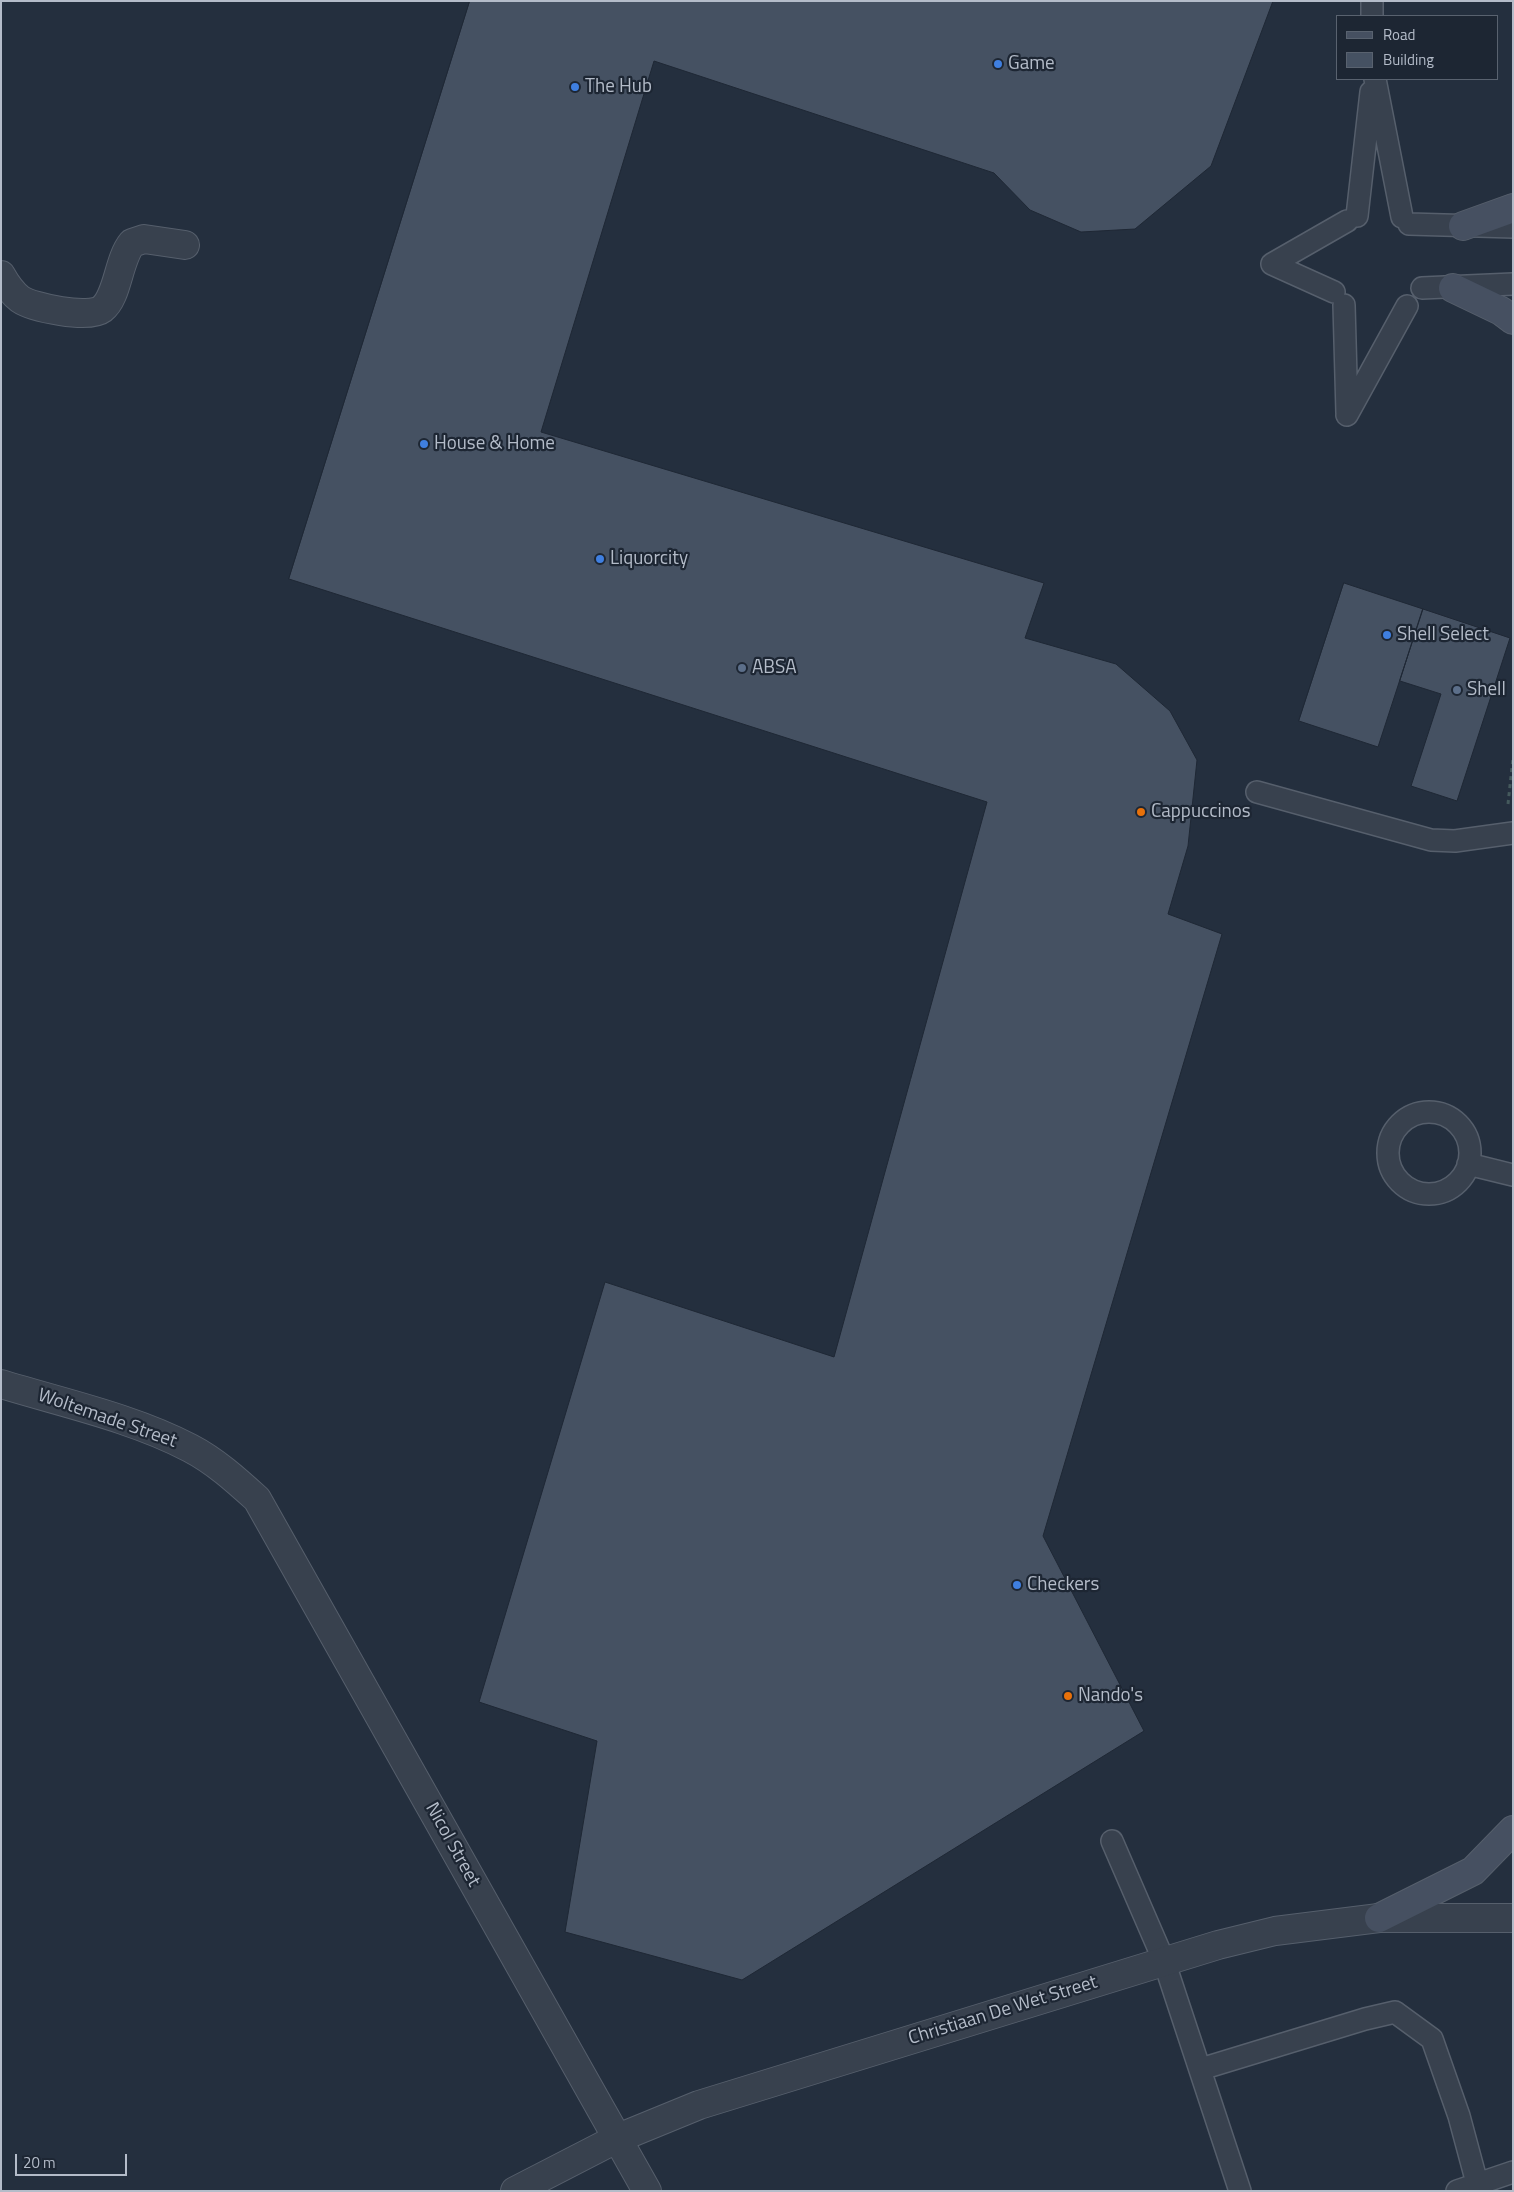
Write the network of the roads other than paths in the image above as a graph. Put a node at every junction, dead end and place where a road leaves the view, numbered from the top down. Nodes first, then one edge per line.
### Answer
1 (1372, 1) edge
2 (1372, 15) edge
3 (1374, 80) edge
4 (1374, 80) edge
5 (1513, 208) edge
6 (1463, 226) junction
7 (1513, 227) edge
8 (185, 245) dead end
9 (1, 275) edge
10 (1513, 284) edge
11 (1422, 288) dead end
12 (1453, 288) junction
13 (1407, 306) dead end
14 (1513, 320) edge
15 (1257, 792) dead end
16 (1509, 833) edge
17 (1468, 1164) dead end
18 (1513, 1175) edge
19 (1, 1384) edge
20 (256, 1499) joint
21 (1513, 1830) edge
22 (1112, 1841) dead end
23 (1379, 1918) junction
24 (1513, 1918) edge
25 (1164, 1961) junction
26 (1201, 2069) junction
27 (616, 2138) junction
28 (1513, 2172) edge
29 (1477, 2183) junction
30 (515, 2191) edge
31 (647, 2191) edge
32 (1240, 2191) edge
33 (1457, 2191) edge

1 - 2 lane
3 - 13 lane
4 - 6 lane
5 - 6 main road
6 - 7 lane
8 - 9 street
10 - 12 lane
11 - 12 lane
12 - 14 main road
15 - 16 lane
17 - 18 lane
19 - 20 street, Woltemade Street
20 - 27 street, Nicol Street
21 - 23 main road
22 - 25 lane
23 - 24 street, Christiaan De Wet Street
23 - 25 street, Christiaan De Wet Street
25 - 26 lane
25 - 27 street, Christiaan De Wet Street
26 - 29 lane
26 - 32 lane
27 - 30 street, Christiaan De Wet Street
27 - 31 street, Nicol Street
28 - 29 lane
29 - 33 lane

